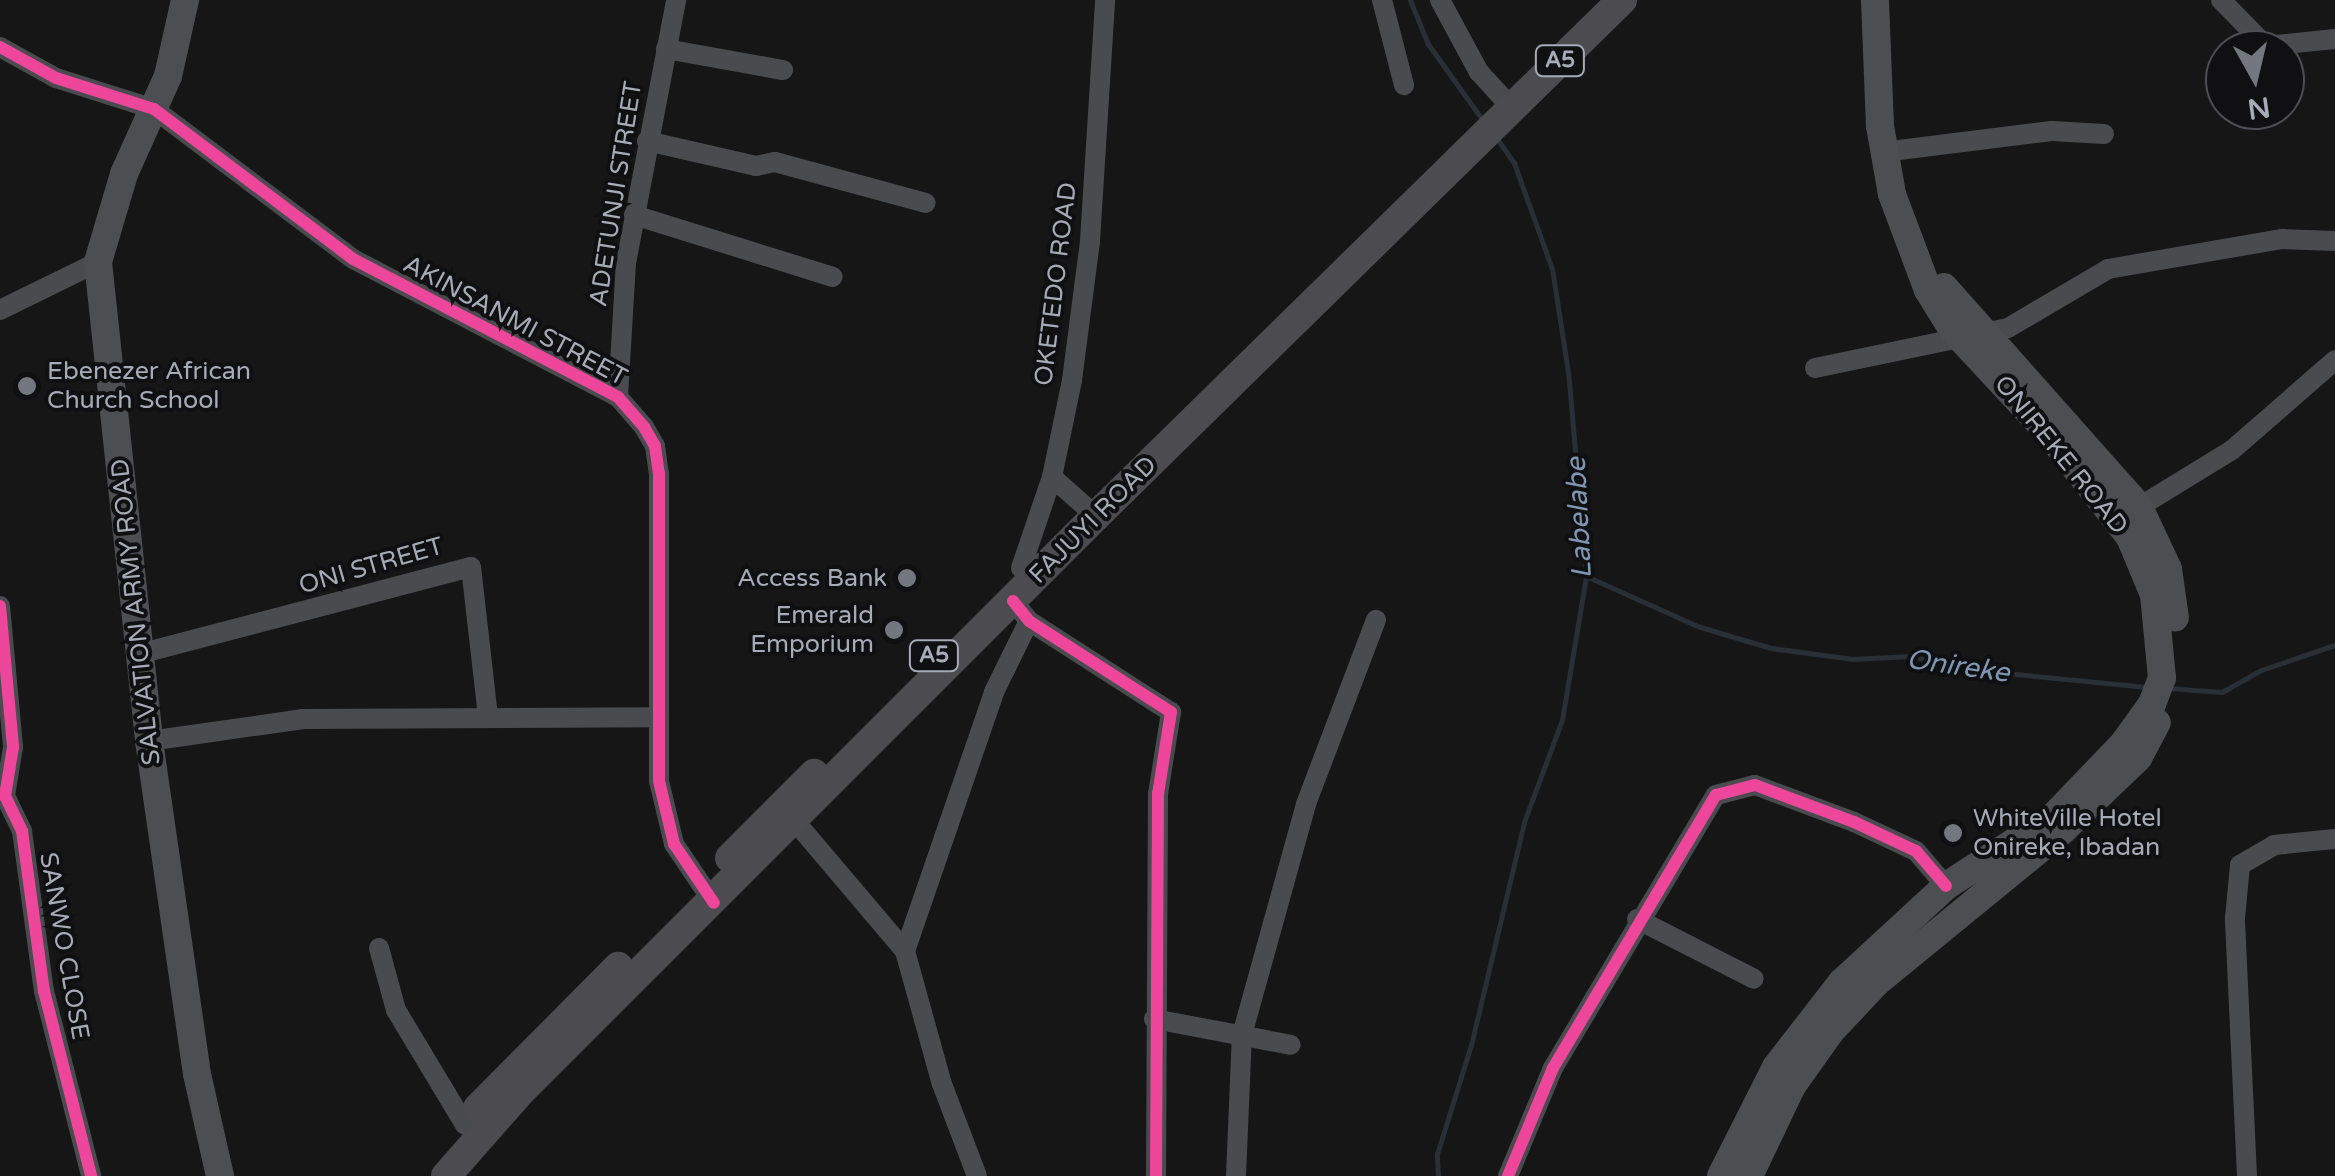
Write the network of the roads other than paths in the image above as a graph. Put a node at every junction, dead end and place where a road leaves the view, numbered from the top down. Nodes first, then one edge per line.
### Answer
1 (185, 0) edge
2 (676, 0) edge
3 (1105, 0) edge
4 (1382, 0) edge
5 (1440, 0) edge
6 (1596, 0) edge
7 (1622, 0) edge
8 (1875, 0) edge
9 (1891, 0) edge
10 (2222, 0) edge
11 (2335, 38) edge
12 (0, 48) edge
13 (666, 49) junction
14 (783, 70) dead end
15 (1404, 85) dead end
16 (1499, 107) junction
17 (154, 110) junction
18 (2104, 134) dead end
19 (647, 141) junction
20 (1899, 150) junction
21 (926, 203) dead end
22 (634, 215) junction
23 (2335, 241) edge
24 (98, 262) junction
25 (832, 277) dead end
26 (0, 310) edge
27 (1971, 335) junction
28 (2335, 360) edge
29 (1815, 368) dead end
30 (618, 397) junction
31 (1052, 477) junction
32 (2139, 507) junction
33 (1090, 512) junction
34 (1021, 568) junction
35 (0, 606) edge
36 (1021, 610) junction
37 (1376, 620) dead end
38 (139, 654) junction
39 (2164, 688) junction
40 (658, 717) junction
41 (488, 718) junction
42 (150, 740) junction
43 (788, 814) junction
44 (2059, 822) junction
45 (2335, 839) edge
46 (1946, 886) junction
47 (708, 895) junction
48 (1637, 919) junction
49 (379, 948) dead end
50 (905, 951) junction
51 (1754, 978) dead end
52 (1154, 1019) junction
53 (1242, 1034) junction
54 (1291, 1045) dead end
55 (465, 1125) junction
56 (91, 1176) edge
57 (220, 1176) edge
58 (422, 1176) edge
59 (446, 1176) edge
60 (977, 1176) edge
61 (1156, 1176) edge
62 (1236, 1176) edge
63 (1508, 1176) edge
64 (1721, 1176) edge
65 (1749, 1176) edge
66 (2247, 1176) edge

1 - 17 main road, SALVATION ARMY ROAD
2 - 13 street, ADETUNJI STREET
3 - 31 street, OKETEDO ROAD
4 - 15 street
5 - 16 street
6 - 16 highway, FAJUYI ROAD / A5
7 - 16 highway, FAJUYI ROAD / A5
8 - 27 main road, ONIREKE ROAD
9 - 20 main road, ONIREKE ROAD
10 - 11 street
12 - 17 street, AKINSANMI STREET
13 - 14 street
13 - 19 street, ADETUNJI STREET
16 - 33 highway, FAJUYI ROAD / A5
17 - 24 main road, SALVATION ARMY ROAD
17 - 30 street, AKINSANMI STREET
18 - 20 street
19 - 21 street
19 - 22 street, ADETUNJI STREET
20 - 27 main road, ONIREKE ROAD
22 - 25 street
22 - 30 street, ADETUNJI STREET
23 - 27 street
24 - 26 street
24 - 38 main road, SALVATION ARMY ROAD
27 - 29 street
27 - 32 main road, ONIREKE ROAD
27 - 39 main road, ONIREKE ROAD
28 - 32 street
30 - 40 street, AKINSANMI STREET
31 - 33 street
31 - 34 street, OKETEDO ROAD
32 - 39 main road, ONIREKE ROAD
33 - 34 highway, FAJUYI ROAD / A5
33 - 36 highway, FAJUYI ROAD / A5
34 - 43 highway, FAJUYI ROAD / A5
35 - 56 street, SANWO CLOSE
36 - 43 highway, FAJUYI ROAD / A5
36 - 50 street
36 - 52 street
37 - 53 street
38 - 41 street, ONI STREET
38 - 42 main road, SALVATION ARMY ROAD
39 - 44 main road
40 - 41 street
40 - 47 street, AKINSANMI STREET
41 - 42 street
42 - 57 main road, SALVATION ARMY ROAD
43 - 47 highway, FAJUYI ROAD / A5
43 - 50 street
44 - 46 main road
44 - 65 main road
45 - 66 street
46 - 48 street
46 - 64 main road
47 - 55 highway, FAJUYI ROAD / A5
47 - 59 highway, FAJUYI ROAD / A5
48 - 51 street
48 - 63 street
49 - 55 street
50 - 60 street
52 - 53 street
52 - 61 street
53 - 54 street
53 - 62 street
55 - 58 highway, FAJUYI ROAD / A5

